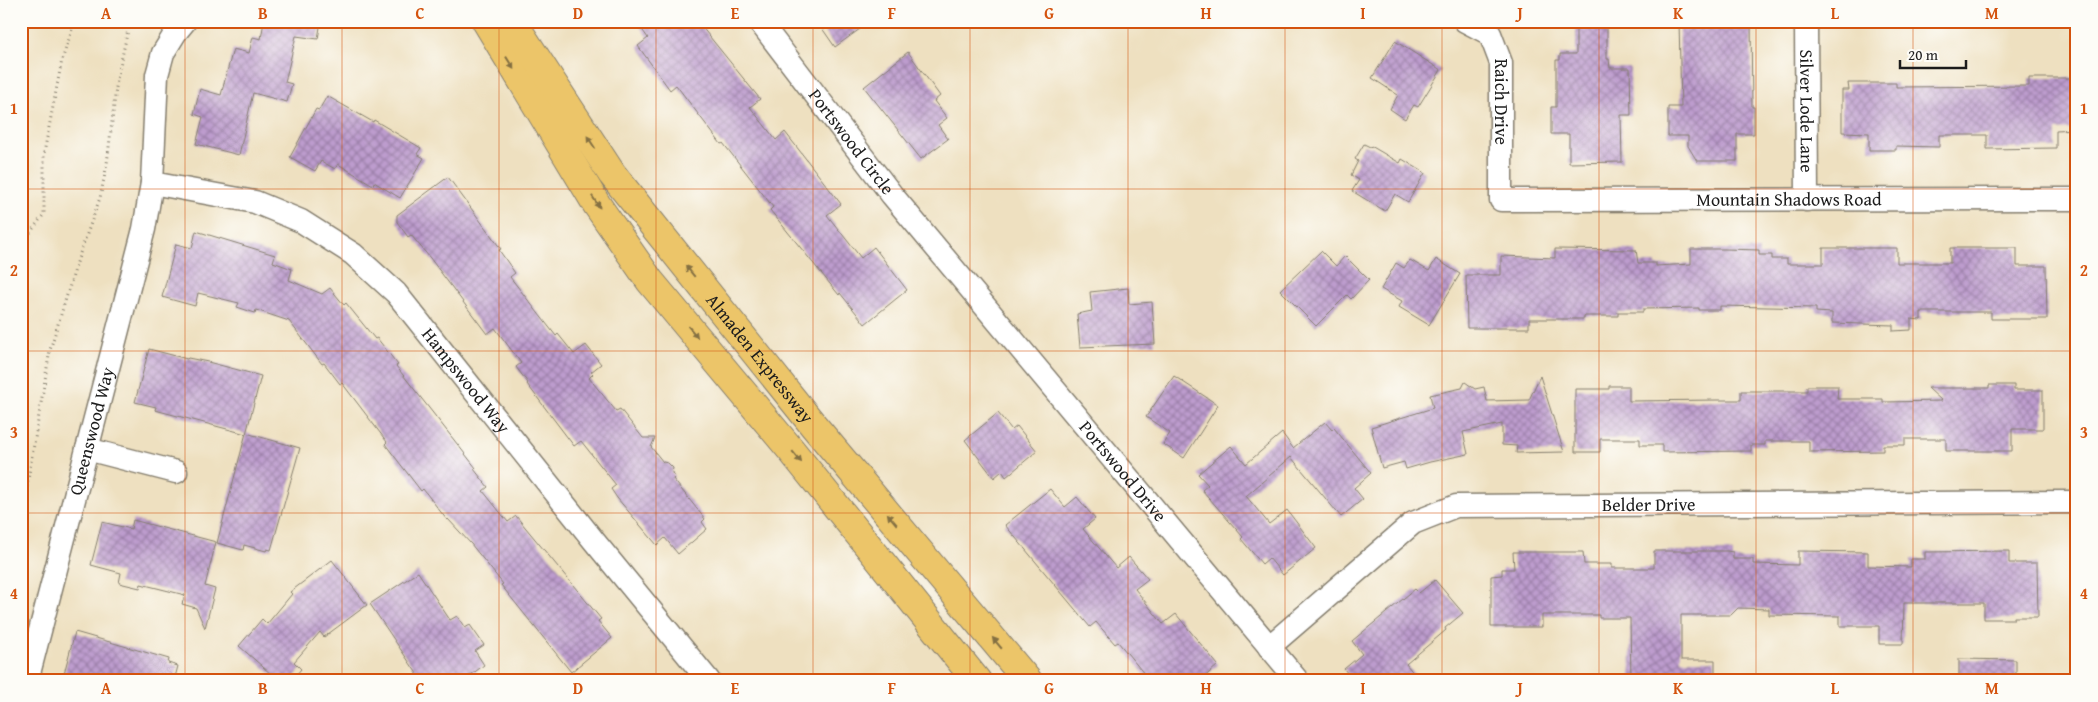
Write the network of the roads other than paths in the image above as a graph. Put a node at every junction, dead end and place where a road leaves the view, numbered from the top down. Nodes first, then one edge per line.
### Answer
1 (185, 21) edge
2 (486, 21) edge
3 (512, 21) edge
4 (759, 21) edge
5 (1465, 21) edge
6 (1806, 21) edge
7 (152, 183) junction
8 (2077, 199) edge
9 (1501, 200) joint
10 (1807, 200) junction
11 (947, 262) joint
12 (87, 449) junction
13 (176, 472) dead end
14 (2077, 502) edge
15 (1269, 647) junction
16 (27, 681) edge
17 (709, 681) edge
18 (977, 681) edge
19 (1028, 681) edge
20 (1298, 681) edge

1 - 7 street, Queenswood Way
2 -> 18 main road, Almaden Expressway
19 -> 3 main road, Almaden Expressway
4 - 11 street, Portswood Circle
5 - 9 street, Raich Drive
6 - 10 street, Silver Lode Lane
7 - 12 street, Queenswood Way
7 - 17 street, Hampswood Way
8 - 10 street, Mountain Shadows Road
9 - 10 street, Mountain Shadows Road
11 - 15 street, Portswood Drive
12 - 13 street
12 - 16 street, Queenswood Way
14 - 15 street, Belder Drive
15 - 20 street, Portswood Drive

